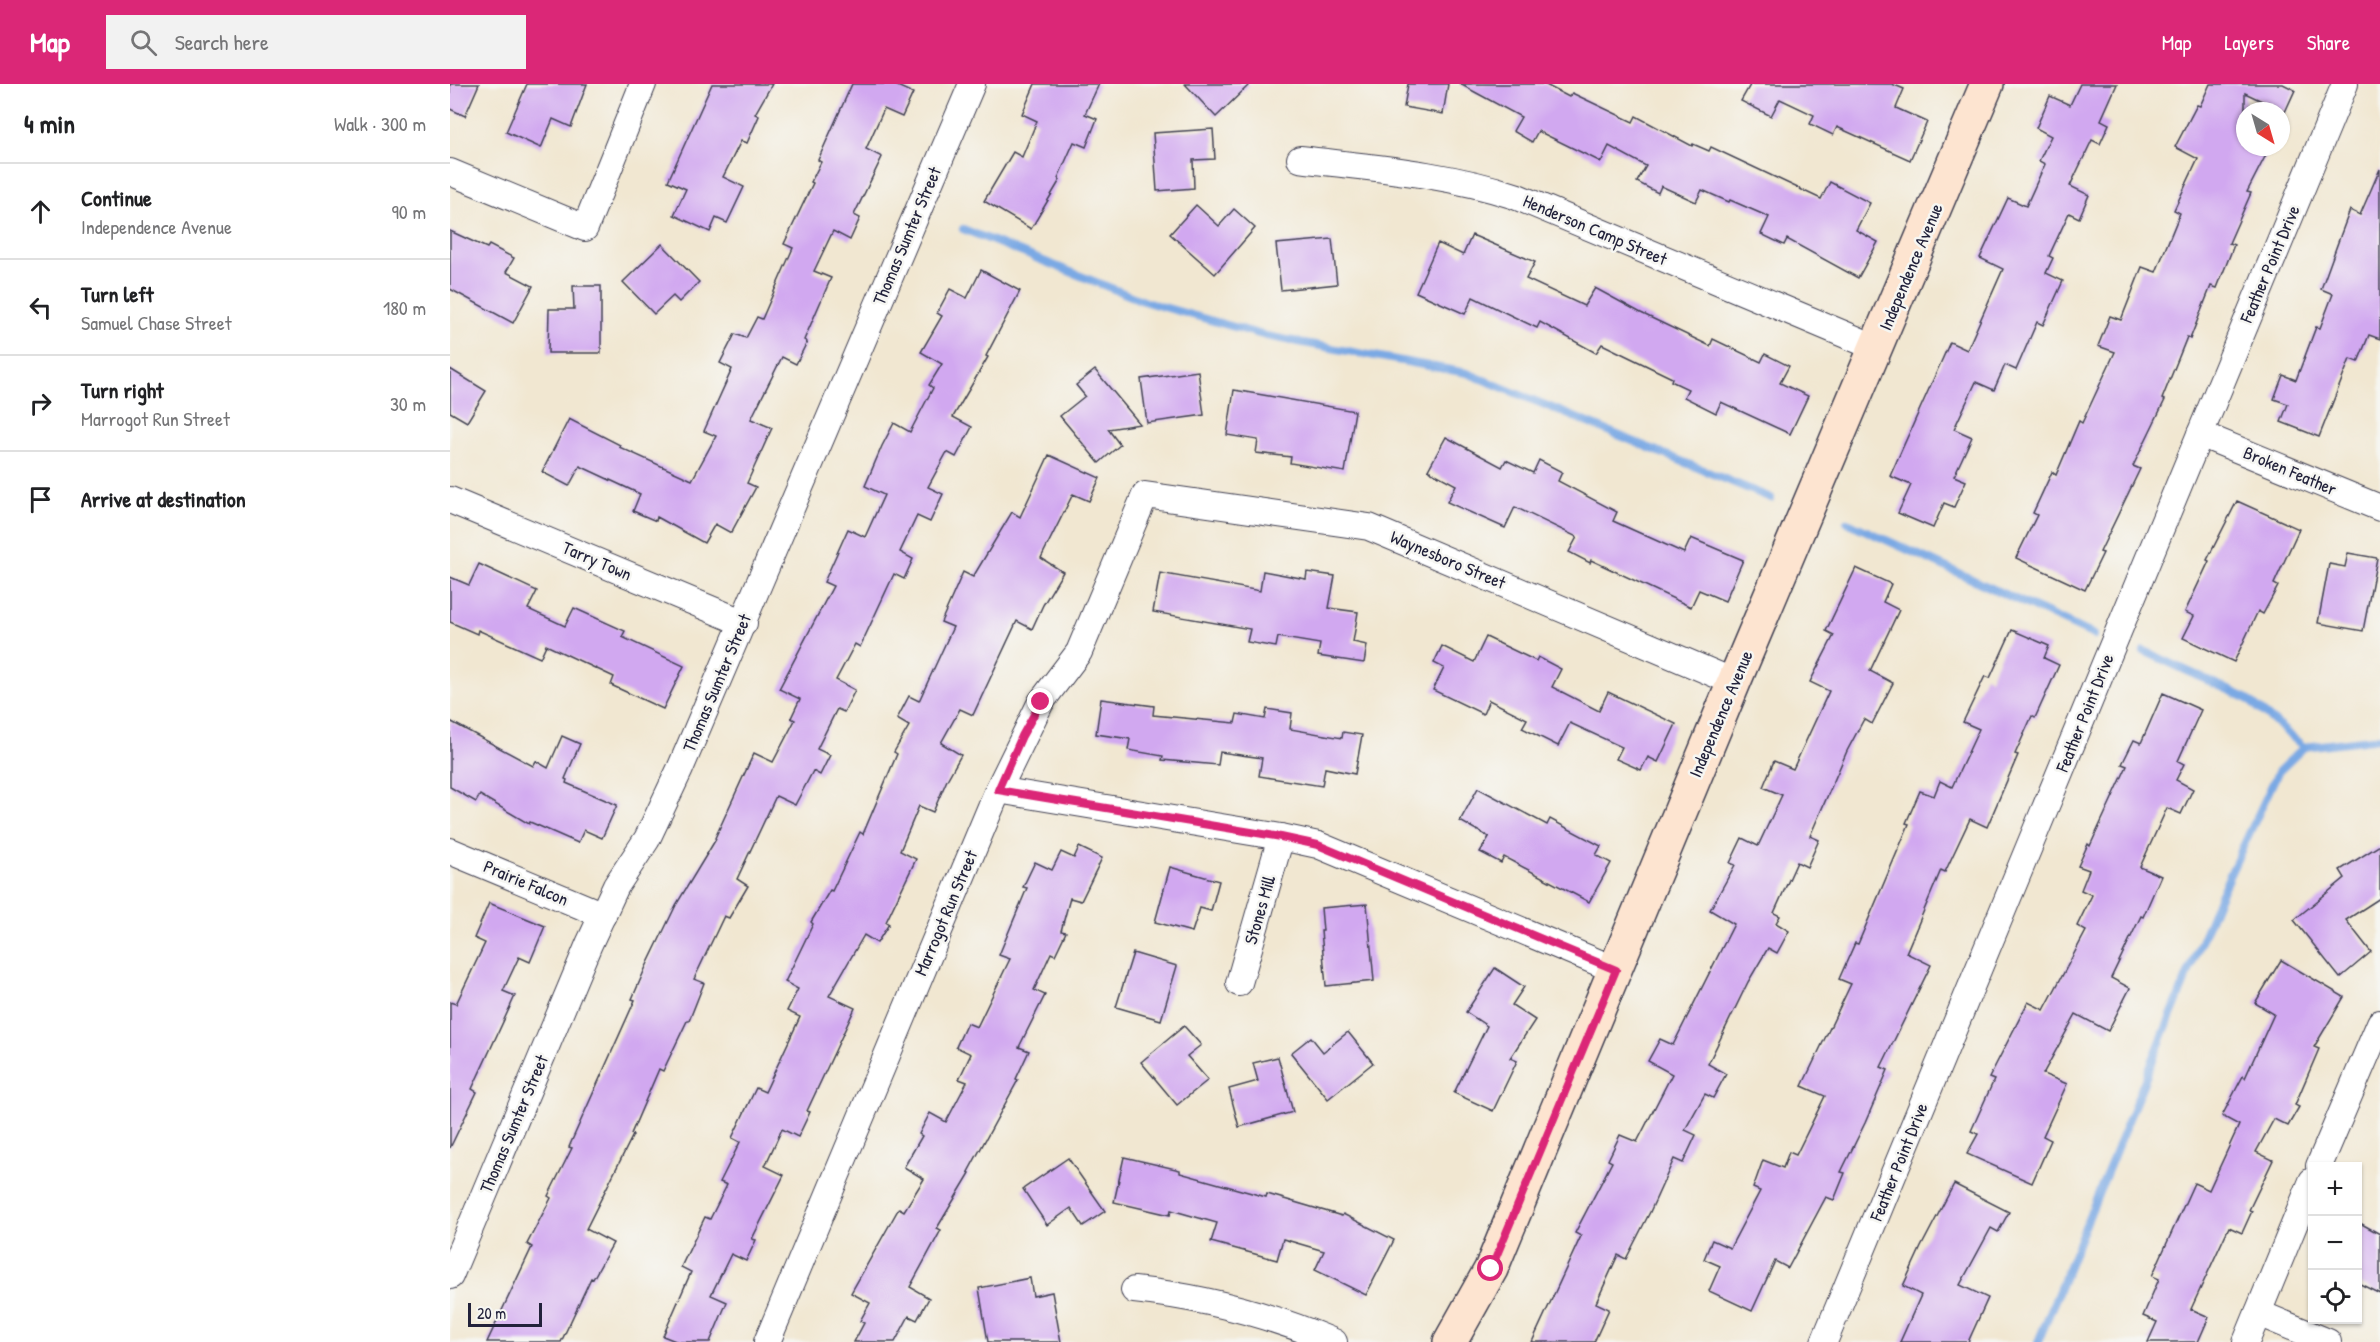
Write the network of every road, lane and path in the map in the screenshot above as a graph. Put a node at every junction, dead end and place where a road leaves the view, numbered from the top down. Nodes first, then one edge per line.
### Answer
1 (643, 84) edge
2 (972, 84) edge
3 (1987, 84) edge
4 (2345, 84) edge
5 (1300, 159) dead end
6 (450, 172) edge
7 (1877, 348) junction
8 (2200, 434) junction
9 (1145, 495) joint
10 (450, 500) edge
11 (2380, 508) edge
12 (744, 623) junction
13 (1734, 682) junction
14 (998, 790) junction
15 (1281, 837) junction
16 (450, 851) edge
17 (603, 915) junction
18 (1616, 970) junction
19 (1239, 984) dead end
20 (2380, 1023) edge
21 (2321, 1162) edge
22 (2308, 1193) edge
23 (450, 1276) edge
24 (1134, 1290) dead end
25 (2258, 1313) junction
26 (767, 1342) edge
27 (1334, 1342) edge
28 (1450, 1342) edge
29 (1824, 1342) edge
30 (2246, 1342) edge
31 (2328, 1342) edge

1 - 6 street
2 - 12 street, Thomas Sumter Street
3 - 7 street, Independence Avenue
4 - 8 street, Feather Point Drive
5 - 7 street, Henderson Camp Street
7 - 13 street, Independence Avenue
8 - 11 street, Broken Feather
8 - 29 street, Feather Point Drive
9 - 13 street, Waynesboro Street
9 - 14 street, Marrogot Run Street
10 - 12 street, Tarry Town
12 - 17 street, Thomas Sumter Street
13 - 18 street, Independence Avenue
14 - 15 street
14 - 26 street, Marrogot Run Street
15 - 18 street
15 - 19 street, Stones Mill
16 - 17 street, Prairie Falcon
17 - 23 street, Thomas Sumter Street
18 - 28 street, Independence Avenue
20 - 21 street
22 - 25 street
24 - 27 street
25 - 30 street
25 - 31 street

